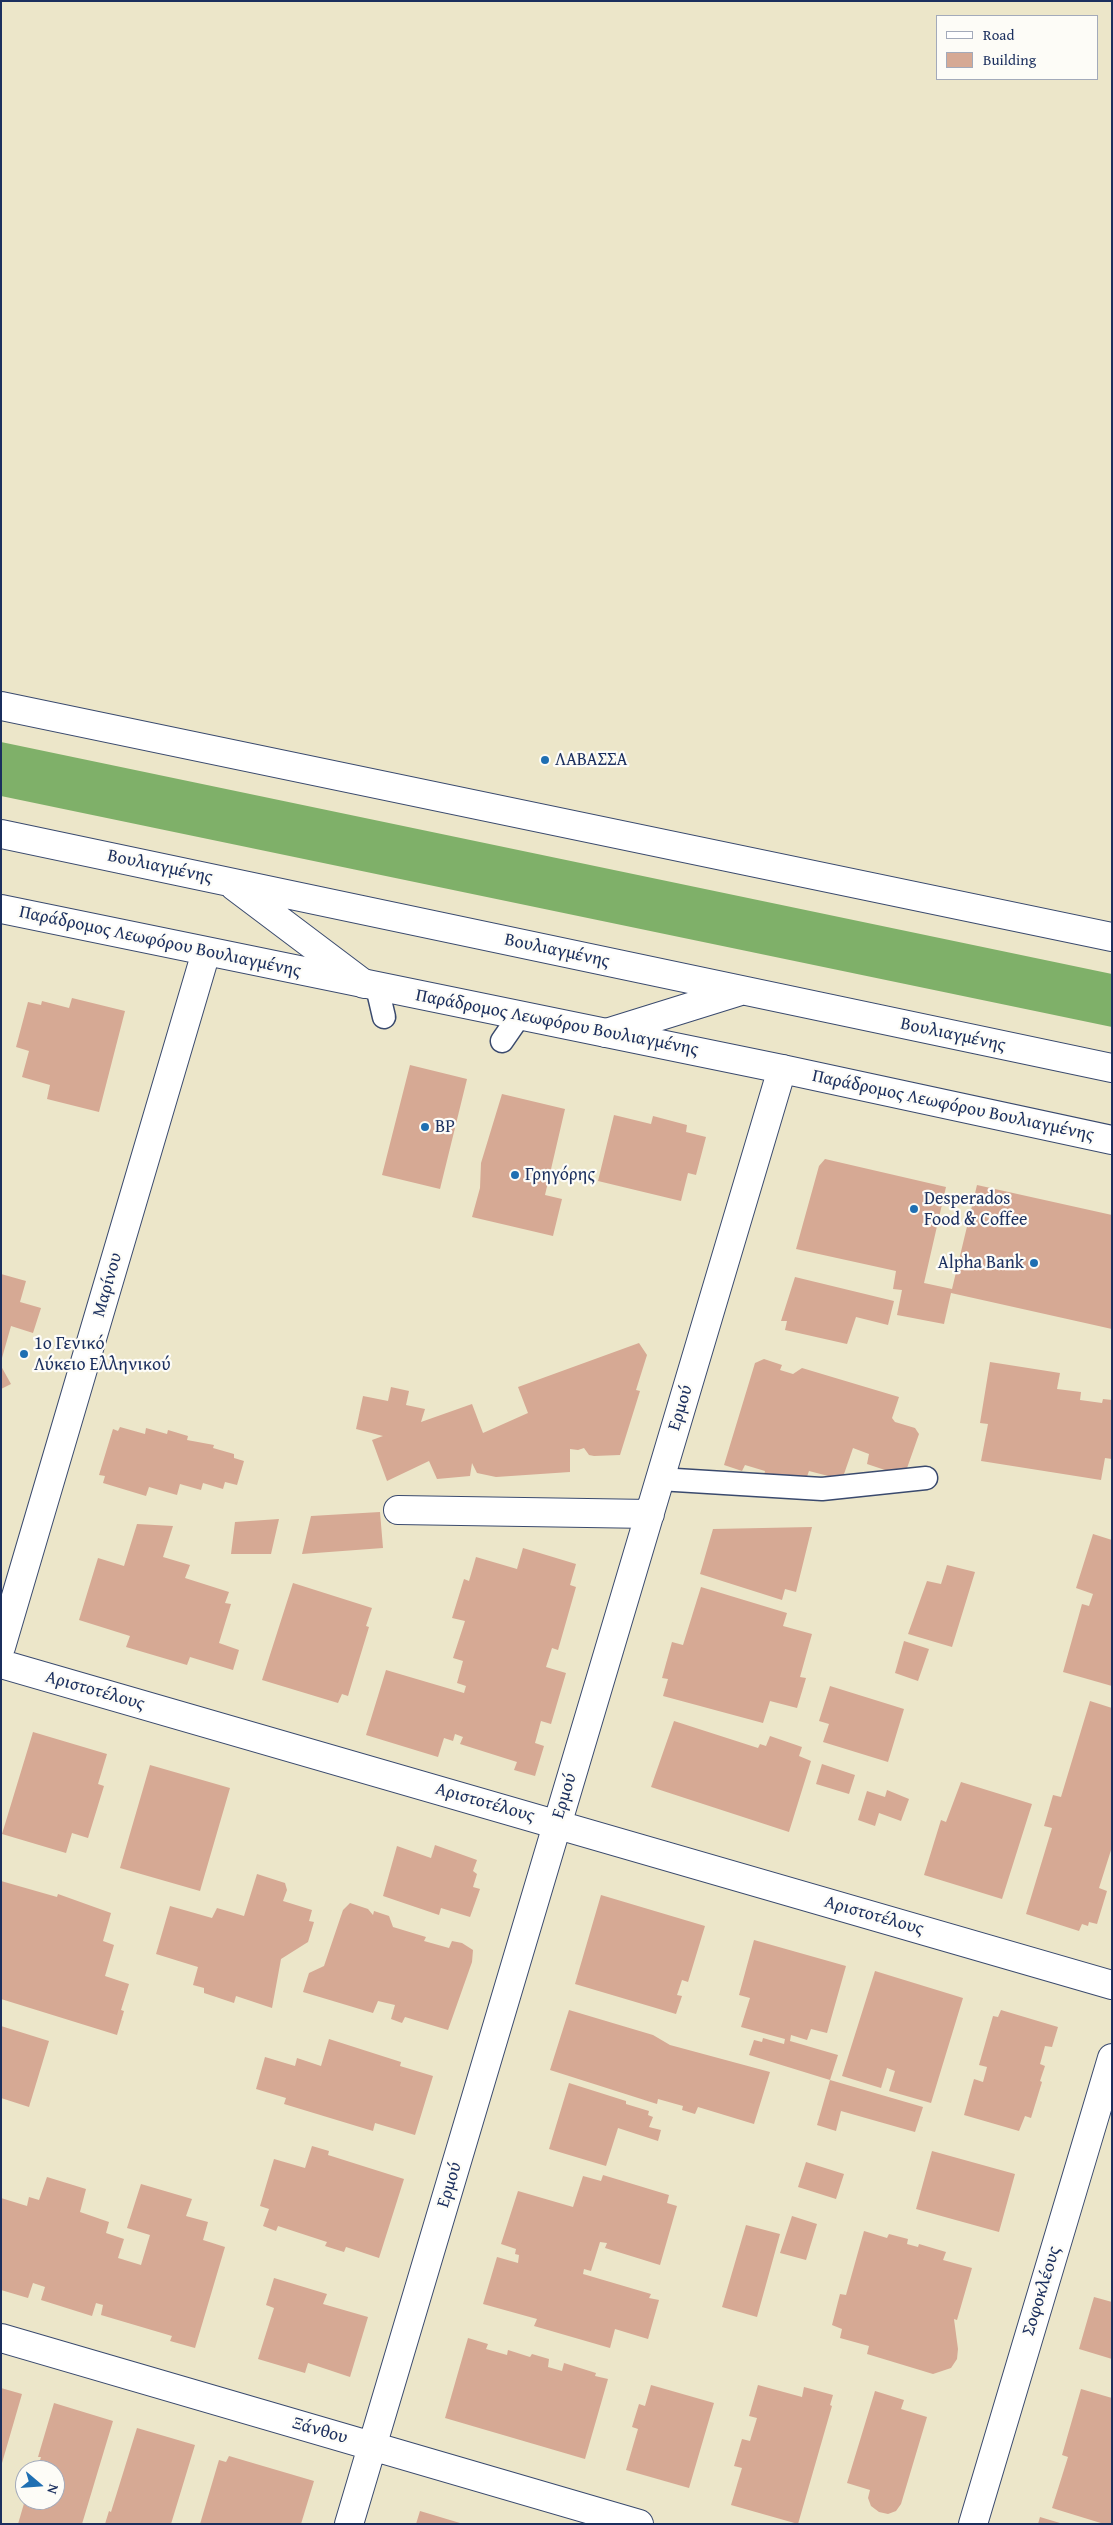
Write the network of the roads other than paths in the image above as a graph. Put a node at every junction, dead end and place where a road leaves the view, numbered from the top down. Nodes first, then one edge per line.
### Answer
1 (1, 706) edge
2 (1, 834) edge
3 (229, 882) junction
4 (1, 909) edge
5 (1112, 937) edge
6 (206, 952) junction
7 (370, 986) junction
8 (744, 990) junction
9 (520, 1015) junction
10 (384, 1017) dead end
11 (606, 1032) junction
12 (502, 1041) dead end
13 (1112, 1068) edge
14 (782, 1069) junction
15 (1112, 1140) edge
16 (926, 1478) dead end
17 (659, 1480) junction
18 (398, 1510) dead end
19 (650, 1514) junction
20 (1, 1647) edge
21 (1, 1664) edge
22 (557, 1824) junction
23 (1112, 1985) edge
24 (1112, 2058) edge
25 (1, 2338) edge
26 (372, 2446) junction
27 (349, 2524) edge
28 (639, 2524) edge
29 (973, 2524) edge

1 - 5 street
2 - 3 street, Βουλιαγμένης
3 - 7 street
3 - 8 street, Βουλιαγμένης
4 - 6 street, Παράδρομος Λεωφόρου Βουλιαγμένης
6 - 7 street, Παράδρομος Λεωφόρου Βουλιαγμένης
6 - 20 street, Μαρίνου
7 - 9 street, Παράδρομος Λεωφόρου Βουλιαγμένης
7 - 10 lane
8 - 11 street
8 - 13 street, Βουλιαγμένης
9 - 11 street, Παράδρομος Λεωφόρου Βουλιαγμένης
9 - 12 lane
11 - 14 street, Παράδρομος Λεωφόρου Βουλιαγμένης
14 - 15 street, Παράδρομος Λεωφόρου Βουλιαγμένης
14 - 17 street, Ερμού
16 - 17 lane
17 - 19 street, Ερμού
18 - 19 street
19 - 22 street, Ερμού
21 - 22 street, Αριστοτέλους
22 - 23 street, Αριστοτέλους
22 - 26 street, Ερμού
24 - 29 street, Σοφοκλέους
25 - 26 street, Ξάνθου
26 - 27 street, Ερμού
26 - 28 street, Ξάνθου

